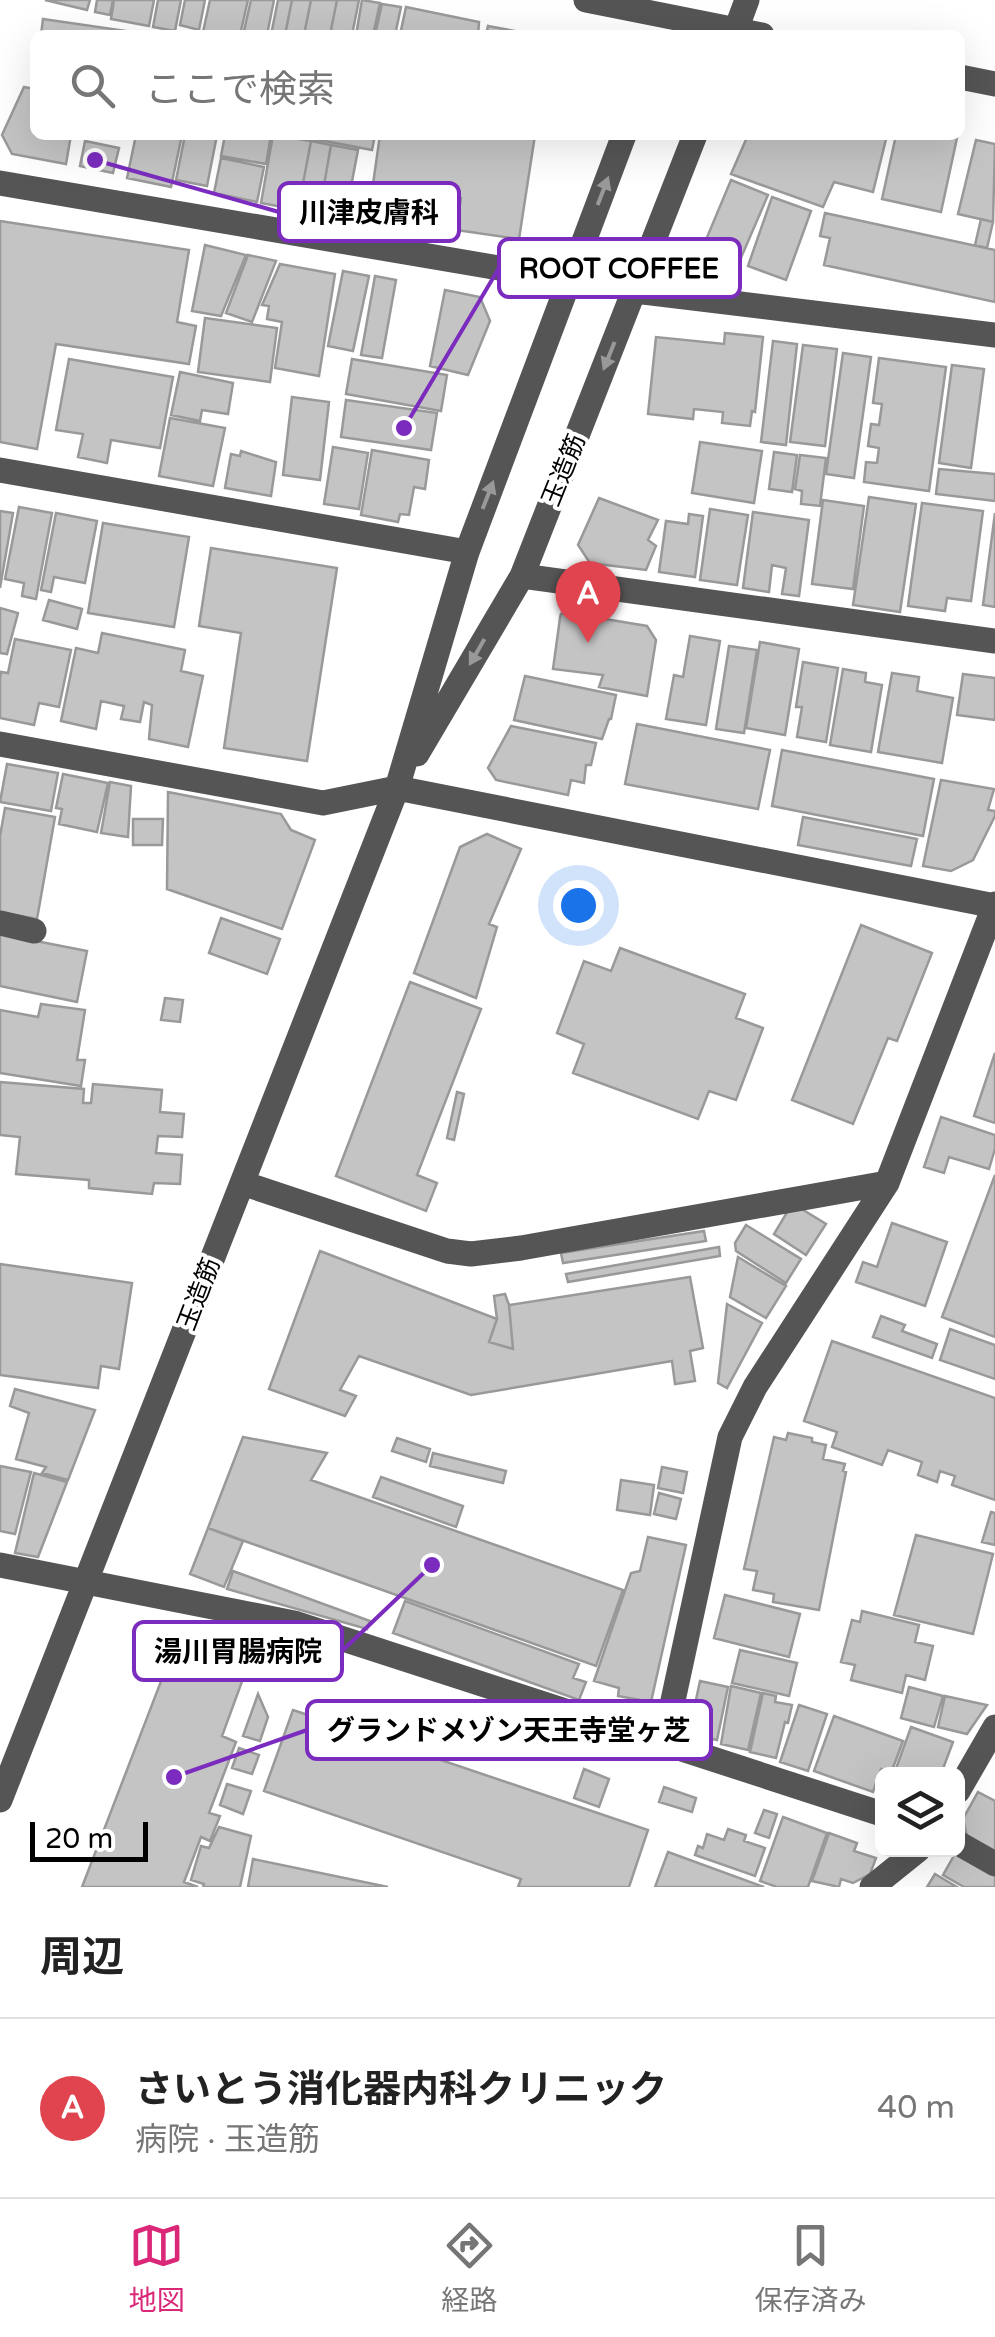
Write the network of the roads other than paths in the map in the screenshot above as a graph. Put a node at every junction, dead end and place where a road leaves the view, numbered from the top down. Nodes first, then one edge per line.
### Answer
1 (586, 0) edge
2 (747, 0) edge
3 (669, 17) edge
4 (726, 30) edge
5 (736, 30) edge
6 (965, 78) edge
7 (995, 84) edge
8 (622, 140) edge
9 (693, 140) edge
10 (0, 183) edge
11 (569, 280) junction
12 (635, 290) junction
13 (995, 335) edge
14 (0, 470) edge
15 (467, 552) junction
16 (522, 576) junction
17 (995, 641) edge
18 (0, 744) edge
19 (396, 788) junction
20 (995, 905) edge
21 (0, 922) edge
22 (34, 931) dead end
23 (886, 1183) junction
24 (242, 1184) junction
25 (0, 1565) edge
26 (86, 1584) junction
27 (995, 1727) edge
28 (664, 1742) junction
29 (965, 1779) edge
30 (0, 1800) edge
31 (875, 1812) edge
32 (965, 1848) edge
33 (909, 1857) edge
34 (995, 1864) edge
35 (872, 1887) edge

1 - 3 street
2 - 5 street
3 - 4 street
6 - 7 street
11 -> 8 street, 玉造筋
9 - 12 street, 玉造筋
10 - 11 street
15 -> 11 street, 玉造筋
12 - 13 street
12 -> 16 street, 玉造筋
14 - 15 street
15 - 19 street, 玉造筋
16 - 17 street
16 -> 19 street, 玉造筋
18 - 19 street
19 - 20 street
19 - 24 street, 玉造筋
20 - 23 street
21 - 22 street
23 - 24 street
23 - 28 street
24 - 26 street, 玉造筋
25 - 26 street
26 - 28 street
26 - 30 street, 玉造筋
27 - 29 street
28 - 31 street
32 - 34 street
33 - 35 street

